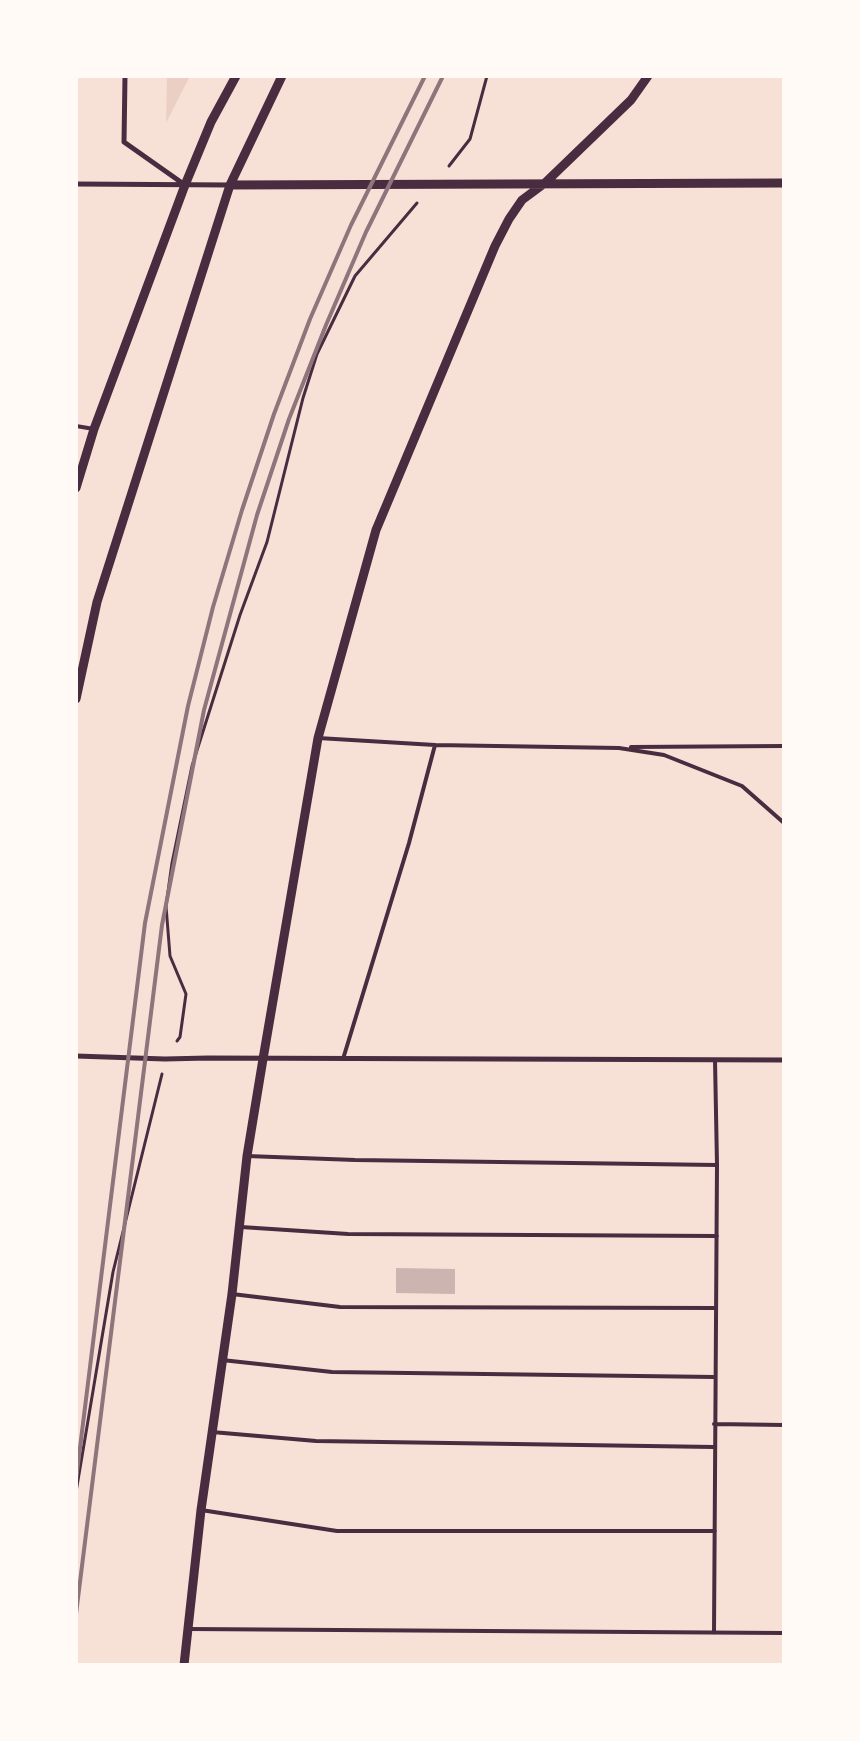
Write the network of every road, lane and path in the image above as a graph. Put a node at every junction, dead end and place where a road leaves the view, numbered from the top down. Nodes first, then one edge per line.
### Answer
1 (125, 76) edge
2 (236, 76) edge
3 (282, 76) edge
4 (487, 76) edge
5 (648, 76) edge
6 (545, 183) junction
7 (784, 183) edge
8 (76, 184) edge
9 (185, 184) junction
10 (433, 184) junction
11 (230, 185) junction
12 (76, 426) edge
13 (94, 429) junction
14 (76, 488) edge
15 (76, 699) edge
16 (318, 738) junction
17 (435, 745) junction
18 (784, 746) edge
19 (619, 748) junction
20 (784, 823) edge
21 (76, 1056) edge
22 (165, 1059) junction
23 (263, 1059) junction
24 (343, 1059) junction
25 (715, 1060) junction
26 (784, 1060) edge
27 (247, 1156) junction
28 (717, 1165) junction
29 (238, 1227) junction
30 (717, 1236) junction
31 (232, 1294) junction
32 (716, 1308) junction
33 (222, 1360) junction
34 (715, 1376) junction
35 (714, 1424) junction
36 (784, 1425) edge
37 (212, 1432) junction
38 (714, 1447) junction
39 (76, 1492) edge
40 (201, 1510) junction
41 (715, 1531) junction
42 (188, 1629) junction
43 (714, 1633) junction
44 (784, 1633) edge
45 (184, 1665) edge

1 - 9 street
2 - 9 street
3 - 11 street
4 - 10 path
5 - 6 street
6 - 7 street
6 - 10 street
6 - 16 street
8 - 9 street
9 - 11 street
9 - 13 street
10 - 11 street
10 - 22 path
11 - 15 street
12 - 13 lane
13 - 14 street
16 - 17 lane
16 - 23 street
17 - 19 lane
17 - 24 lane
18 - 19 lane
19 - 20 lane
21 - 22 street
22 - 23 street
22 - 39 path
23 - 24 street
23 - 27 street
24 - 25 street
25 - 26 street
25 - 28 lane
27 - 28 lane
27 - 29 street
28 - 30 lane
29 - 30 lane
29 - 31 street
30 - 32 lane
31 - 32 lane
31 - 33 street
32 - 34 lane
33 - 34 lane
33 - 37 street
34 - 35 lane
35 - 36 lane
35 - 38 lane
37 - 38 lane
37 - 40 street
38 - 41 lane
40 - 41 lane
40 - 42 street
41 - 43 lane
42 - 43 lane
42 - 45 street
43 - 44 lane

